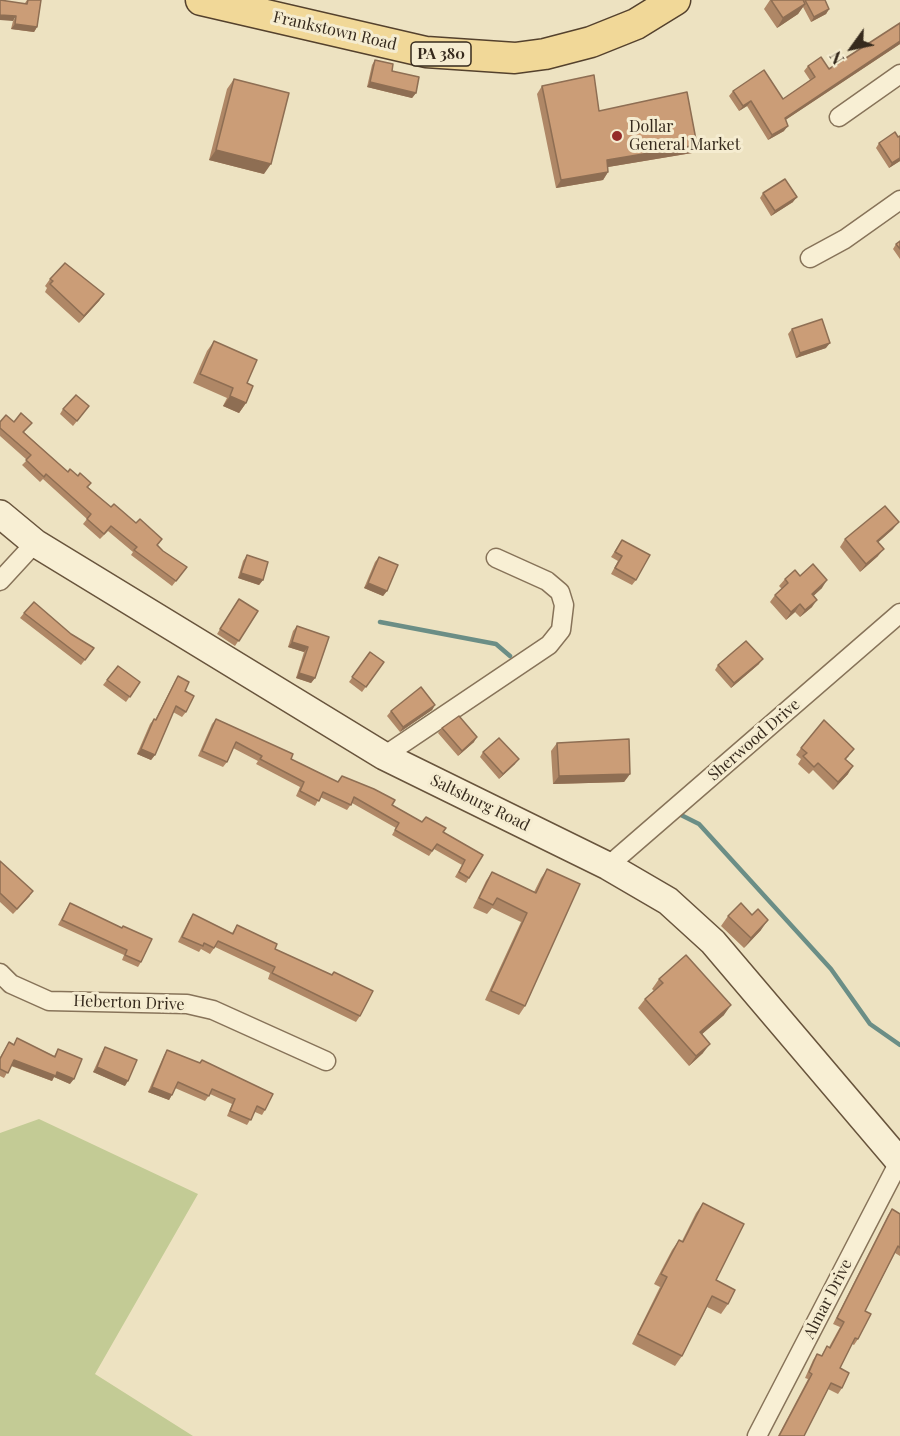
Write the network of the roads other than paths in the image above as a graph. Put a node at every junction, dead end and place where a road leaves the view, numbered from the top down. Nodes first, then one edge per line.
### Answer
1 (201, 0) edge
2 (675, 0) edge
3 (900, 74) edge
4 (839, 117) dead end
5 (900, 200) edge
6 (810, 258) dead end
7 (0, 514) edge
8 (35, 543) junction
9 (496, 558) dead end
10 (0, 581) edge
11 (900, 613) edge
12 (384, 756) junction
13 (608, 866) junction
14 (0, 974) edge
15 (326, 1061) dead end
16 (900, 1162) edge
17 (757, 1436) edge

1 - 2 main road, Frankstown Road / PA 380
3 - 4 street
5 - 6 street
7 - 8 main road, Saltsburg Road
8 - 10 street
8 - 12 main road, Saltsburg Road
9 - 12 street
11 - 13 street, Sherwood Drive
12 - 13 main road, Saltsburg Road
13 - 16 main road, Saltsburg Road
14 - 15 street, Heberton Drive
16 - 17 street, Almar Drive

